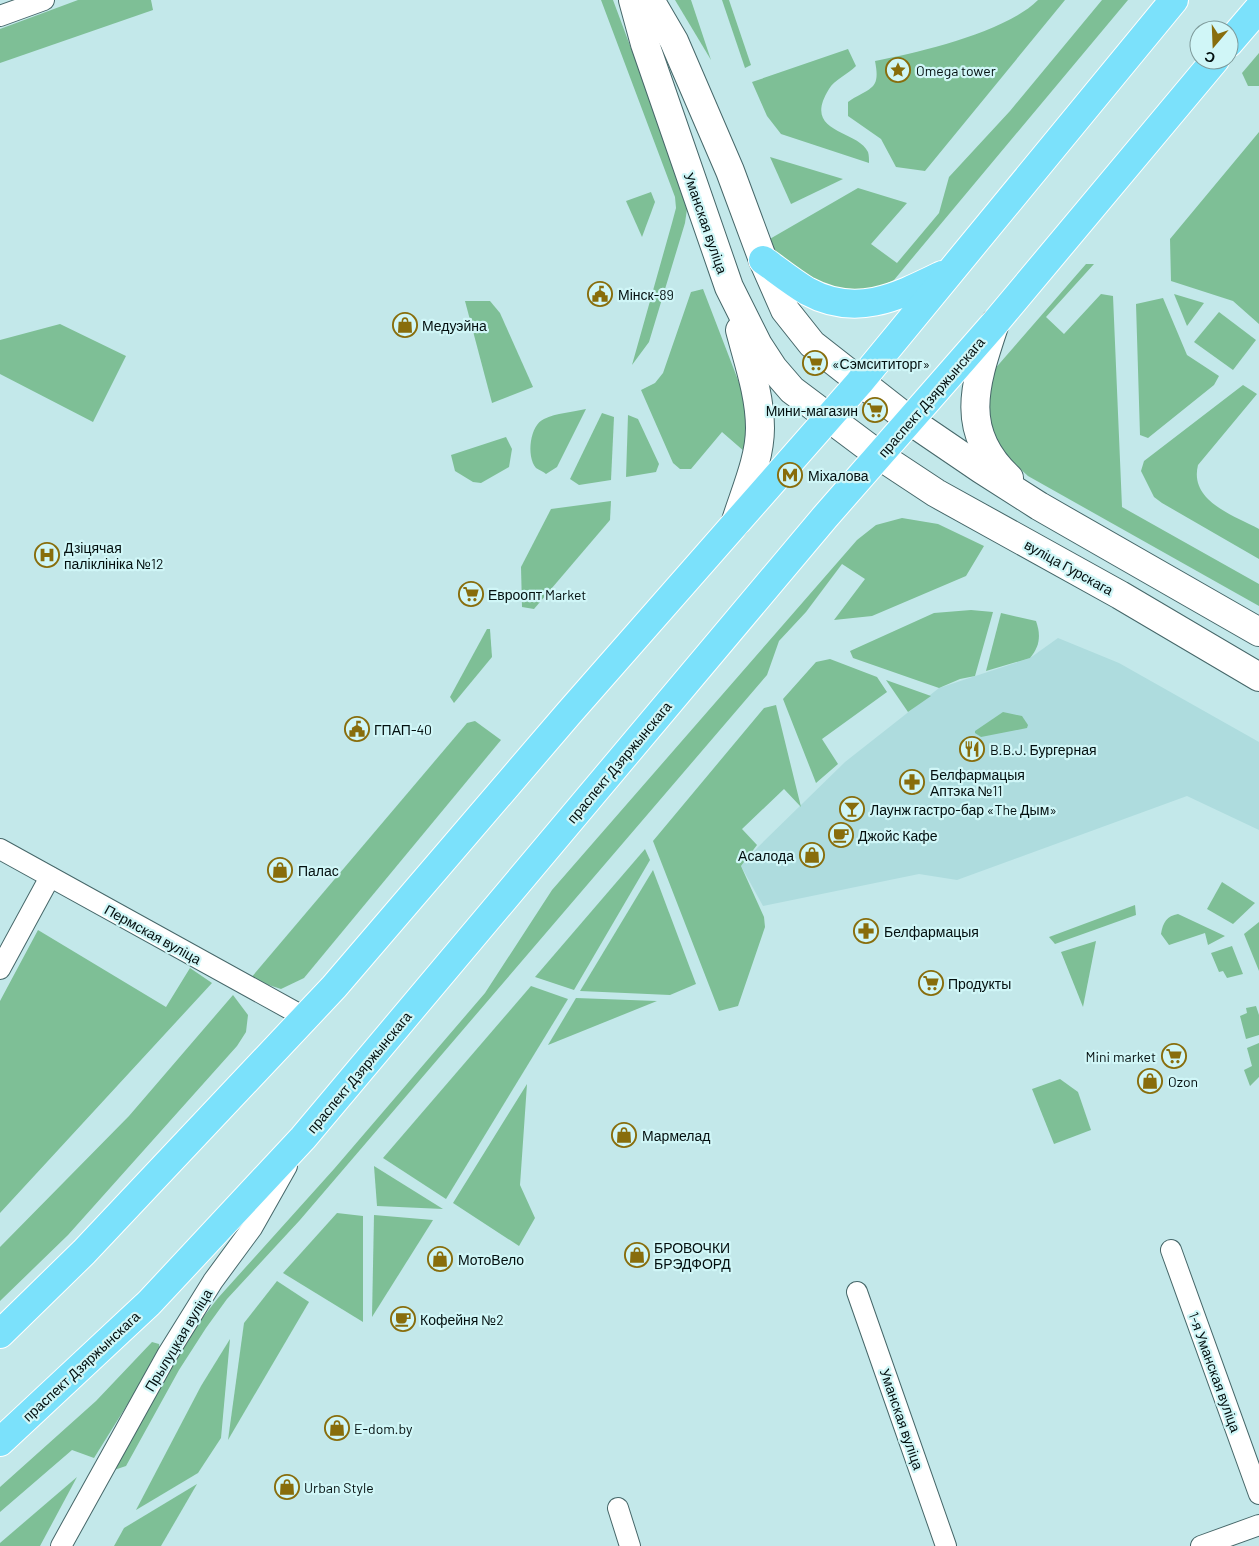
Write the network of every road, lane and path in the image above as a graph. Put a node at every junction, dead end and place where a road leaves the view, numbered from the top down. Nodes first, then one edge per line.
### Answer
1 (44, 0) edge
2 (633, 0) edge
3 (650, 0) edge
4 (1174, 0) edge
5 (1259, 8) edge
6 (0, 16) edge
7 (1239, 31) edge
8 (1207, 70) edge
9 (763, 260) junction
10 (950, 271) junction
11 (729, 287) junction
12 (995, 323) junction
13 (860, 383) junction
14 (828, 418) junction
15 (909, 420) junction
16 (880, 456) junction
17 (1039, 506) junction
18 (734, 524) junction
19 (1259, 632) edge
20 (1259, 677) edge
21 (0, 849) edge
22 (50, 877) junction
23 (0, 969) edge
24 (306, 1018) junction
25 (303, 1138) junction
26 (1172, 1250) dead end
27 (857, 1292) dead end
28 (0, 1334) edge
29 (0, 1442) edge
30 (1259, 1494) edge
31 (618, 1508) dead end
32 (1259, 1525) edge
33 (61, 1546) edge
34 (630, 1546) edge
35 (946, 1546) edge
36 (1201, 1546) edge

1 - 6 street
2 - 11 main road, Уманская вуліца
3 - 9 main road
4 - 10 main road
5 - 7 main road
8 - 12 main road, праспект Дзяржынскага
9 - 10 main road
9 - 13 main road
10 - 13 main road
11 - 14 main road, Уманская вуліца
11 - 18 main road
12 - 15 main road, праспект Дзяржынскага
12 - 17 main road
13 - 14 main road
13 - 15 main road
14 - 16 main road, Уманская вуліца
14 - 18 main road
15 - 16 main road, праспект Дзяржынскага
15 - 17 main road
16 - 20 main road, вуліца Гурскага
16 - 25 main road, праспект Дзяржынскага
17 - 19 main road
18 - 24 main road
21 - 22 street, Пермская вуліца
22 - 23 street
22 - 24 street, Пермская вуліца
24 - 28 main road
25 - 29 main road, праспект Дзяржынскага
25 - 33 street, Прылуцкая вуліца
26 - 30 street, 1-я Уманская вуліца
27 - 35 street, Уманская вуліца
31 - 34 street
32 - 36 street

